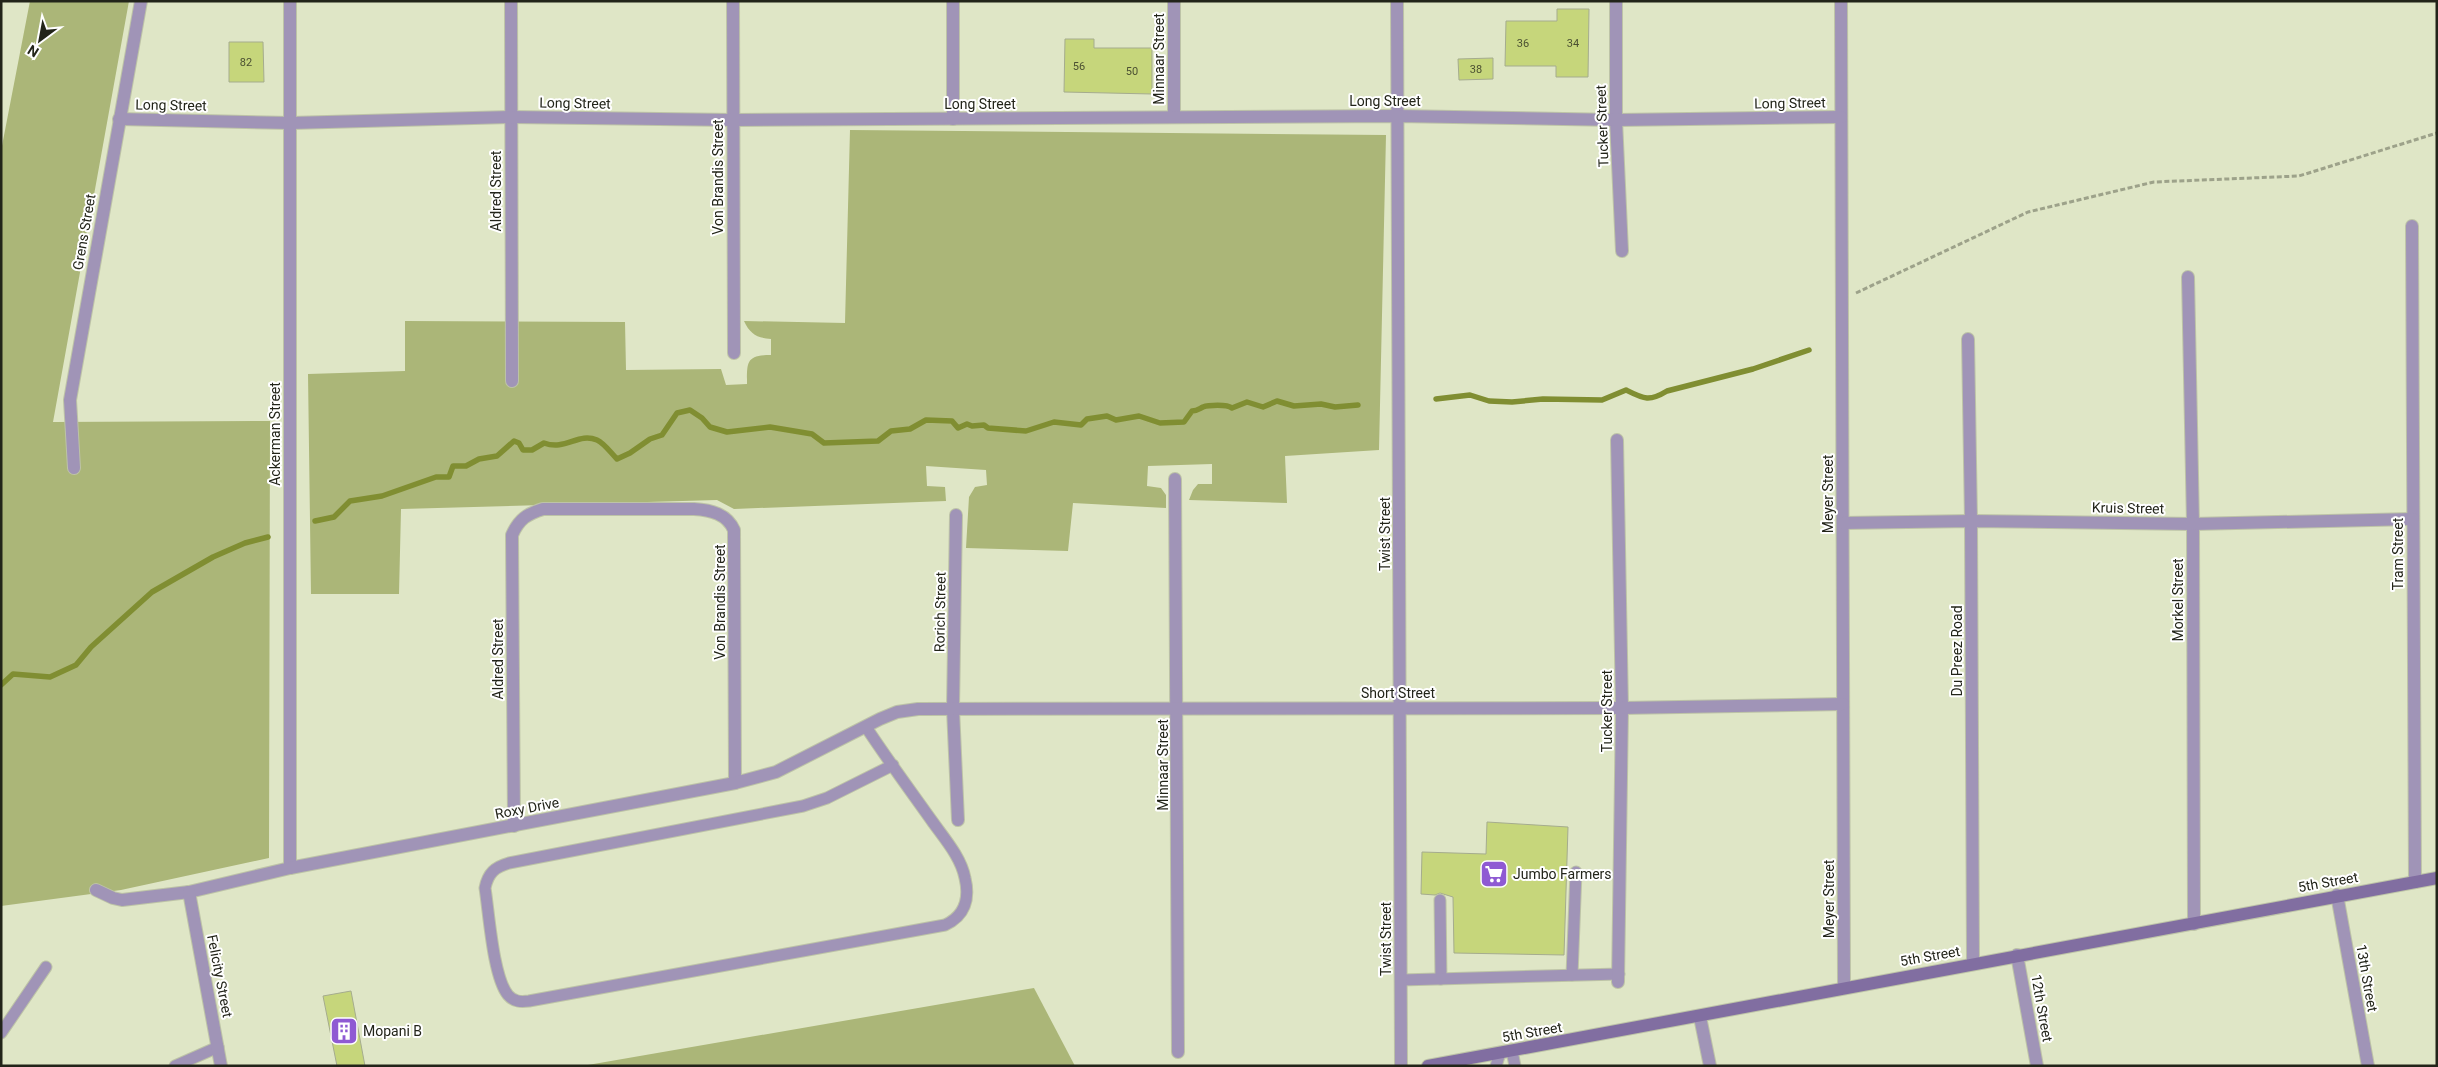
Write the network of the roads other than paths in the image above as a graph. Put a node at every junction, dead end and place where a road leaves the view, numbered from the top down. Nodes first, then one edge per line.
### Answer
1 (141, 1) edge
2 (290, 1) edge
3 (511, 1) edge
4 (733, 1) edge
5 (953, 1) edge
6 (1174, 1) edge
7 (1397, 1) edge
8 (1616, 1) edge
9 (1841, 1) edge
10 (1397, 116) junction
11 (511, 117) junction
12 (1174, 117) junction
13 (1841, 117) junction
14 (119, 119) junction
15 (953, 119) junction
16 (733, 120) junction
17 (1616, 120) junction
18 (291, 123) junction
19 (2412, 226) dead end
20 (1622, 251) dead end
21 (2188, 277) dead end
22 (1968, 338) dead end
23 (734, 353) dead end
24 (512, 381) dead end
25 (1617, 440) dead end
26 (74, 468) dead end
27 (1175, 478) dead end
28 (544, 509) joint
29 (956, 515) dead end
30 (2413, 519) junction
31 (1971, 521) junction
32 (1843, 523) junction
33 (2193, 524) junction
34 (1844, 704) junction
35 (1400, 708) junction
36 (1622, 708) junction
37 (954, 709) junction
38 (1178, 709) junction
39 (866, 727) junction
40 (893, 765) junction
41 (735, 783) junction
42 (958, 820) dead end
43 (514, 826) junction
44 (290, 868) junction
45 (1576, 872) dead end
46 (2437, 878) edge
47 (2416, 882) junction
48 (96, 890) dead end
49 (189, 892) junction
50 (2337, 896) junction
51 (1440, 900) dead end
52 (2194, 924) junction
53 (2017, 955) junction
54 (1973, 963) junction
55 (46, 967) dead end
56 (1572, 975) junction
57 (1619, 978) joint
58 (1440, 979) junction
59 (1401, 980) junction
60 (1844, 987) junction
61 (1700, 1016) junction
62 (1, 1032) edge
63 (218, 1047) junction
64 (1178, 1052) dead end
65 (1506, 1052) junction
66 (175, 1066) edge
67 (221, 1066) edge
68 (1401, 1066) edge
69 (1428, 1066) edge
70 (1496, 1066) edge
71 (1515, 1066) edge
72 (1710, 1066) edge
73 (2037, 1066) edge
74 (2368, 1066) edge

1 - 14 street, Grens Street
2 - 18 street, Ackerman Street
3 - 11 street, Aldred Street
4 - 16 street, Von Brandis Street
5 - 15 street
6 - 12 street, Minnaar Street
7 - 10 street, Twist Street
8 - 17 street, Tucker Street
9 - 13 street, Meyer Street
10 - 12 street, Long Street
10 - 17 street, Long Street
10 - 35 street, Twist Street
11 - 16 street, Long Street
11 - 18 street, Long Street
11 - 24 street, Aldred Street
12 - 15 street, Long Street
13 - 17 street, Long Street
13 - 32 street, Meyer Street
14 - 18 street, Long Street
14 - 26 street, Grens Street
15 - 16 street, Long Street
16 - 23 street, Von Brandis Street
17 - 20 street, Tucker Street
18 - 44 street, Ackerman Street
19 - 30 street, Tram Street
21 - 33 street, Morkel Street
22 - 31 street, Du Preez Road
25 - 36 street, Tucker Street
27 - 38 street, Minnaar Street
28 - 41 street, Von Brandis Street
28 - 43 street, Aldred Street
29 - 37 street, Rorich Street
30 - 33 street, Kruis Street
30 - 47 street, Tram Street
31 - 32 street, Kruis Street
31 - 33 street, Kruis Street
31 - 54 street, Du Preez Road
32 - 34 street, Meyer Street
33 - 52 street, Morkel Street
34 - 36 street, Short Street
34 - 60 street, Meyer Street
35 - 36 street, Short Street
35 - 38 street, Short Street
35 - 59 street, Twist Street
36 - 57 street, Tucker Street
37 - 38 street, Short Street
37 - 39 street, Roxy Drive
37 - 42 street, Rorich Street
38 - 64 street, Minnaar Street
39 - 40 lane
39 - 41 street, Roxy Drive
40 - 40 lane
41 - 43 street, Roxy Drive
43 - 44 street, Roxy Drive
44 - 49 street, Roxy Drive
45 - 56 lane
46 - 47 main road, 5th Street
47 - 50 main road, 5th Street
48 - 49 street, Roxy Drive
49 - 63 street, Felicity Street
50 - 52 main road, 5th Street
50 - 74 street, 13th Street
51 - 58 lane
52 - 53 main road, 5th Street
53 - 54 main road, 5th Street
53 - 73 street, 12th Street
54 - 60 main road, 5th Street
55 - 62 lane
56 - 57 lane
56 - 58 lane
58 - 59 lane
59 - 68 street, Twist Street
60 - 61 main road, 5th Street
61 - 65 main road, 5th Street
61 - 72 street
63 - 66 lane
63 - 67 street, Felicity Street
65 - 69 main road, 5th Street
65 - 70 lane
65 - 71 lane

